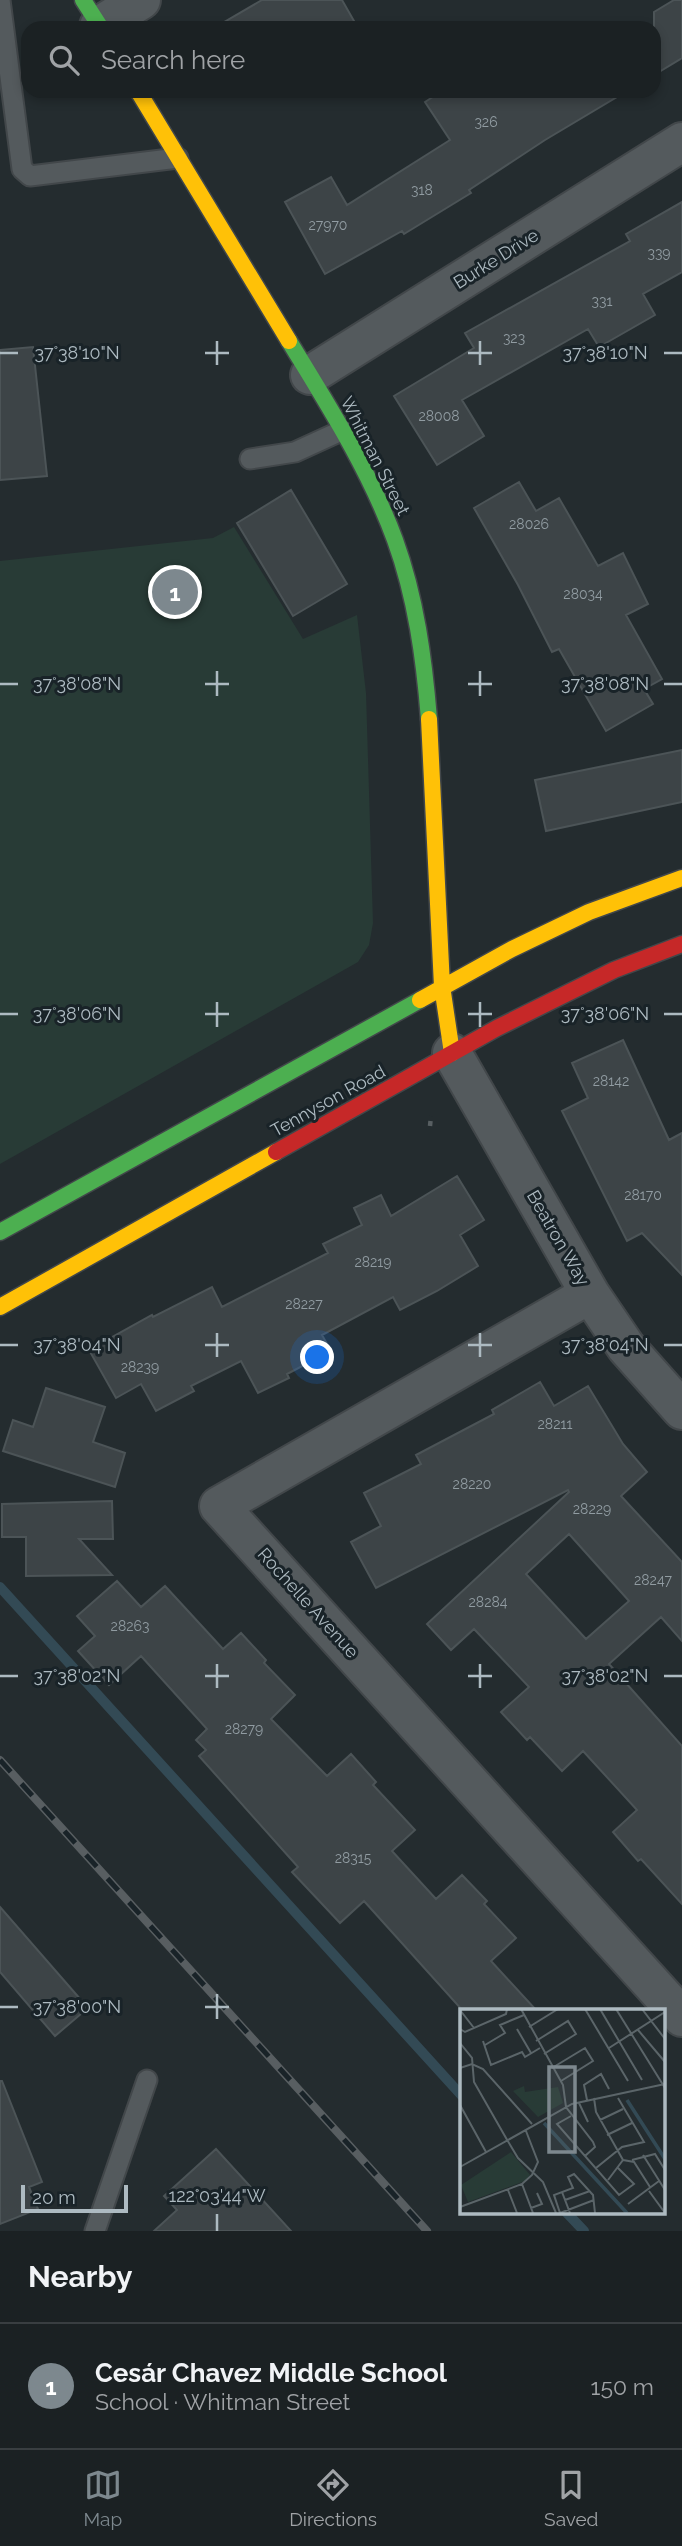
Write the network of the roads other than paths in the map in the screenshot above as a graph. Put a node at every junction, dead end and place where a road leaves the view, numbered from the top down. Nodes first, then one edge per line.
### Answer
1 (0, 0) edge
2 (141, 0) edge
3 (94, 18) edge
4 (142, 98) edge
5 (682, 142) edge
6 (178, 158) junction
7 (310, 375) junction
8 (343, 430) junction
9 (250, 459) dead end
10 (682, 878) edge
11 (682, 944) edge
12 (442, 986) junction
13 (452, 1053) junction
14 (0, 1232) edge
15 (590, 1294) junction
16 (0, 1307) edge
17 (682, 1410) edge
18 (682, 2017) edge
19 (147, 2080) dead end
20 (95, 2231) edge

1 - 6 lane
2 - 3 street
4 - 6 main road, Whitman Street
5 - 7 street, Burke Drive
6 - 7 main road, Whitman Street
7 - 8 main road, Whitman Street
8 - 9 lane
8 - 12 main road, Whitman Street
10 - 12 main road
11 - 13 main road, Tennyson Road
12 - 13 main road, Whitman Street
12 - 14 main road
13 - 15 street, Beatron Way
13 - 16 main road, Tennyson Road
15 - 17 street, Beatron Way
15 - 18 street, Rochelle Avenue
19 - 20 lane

